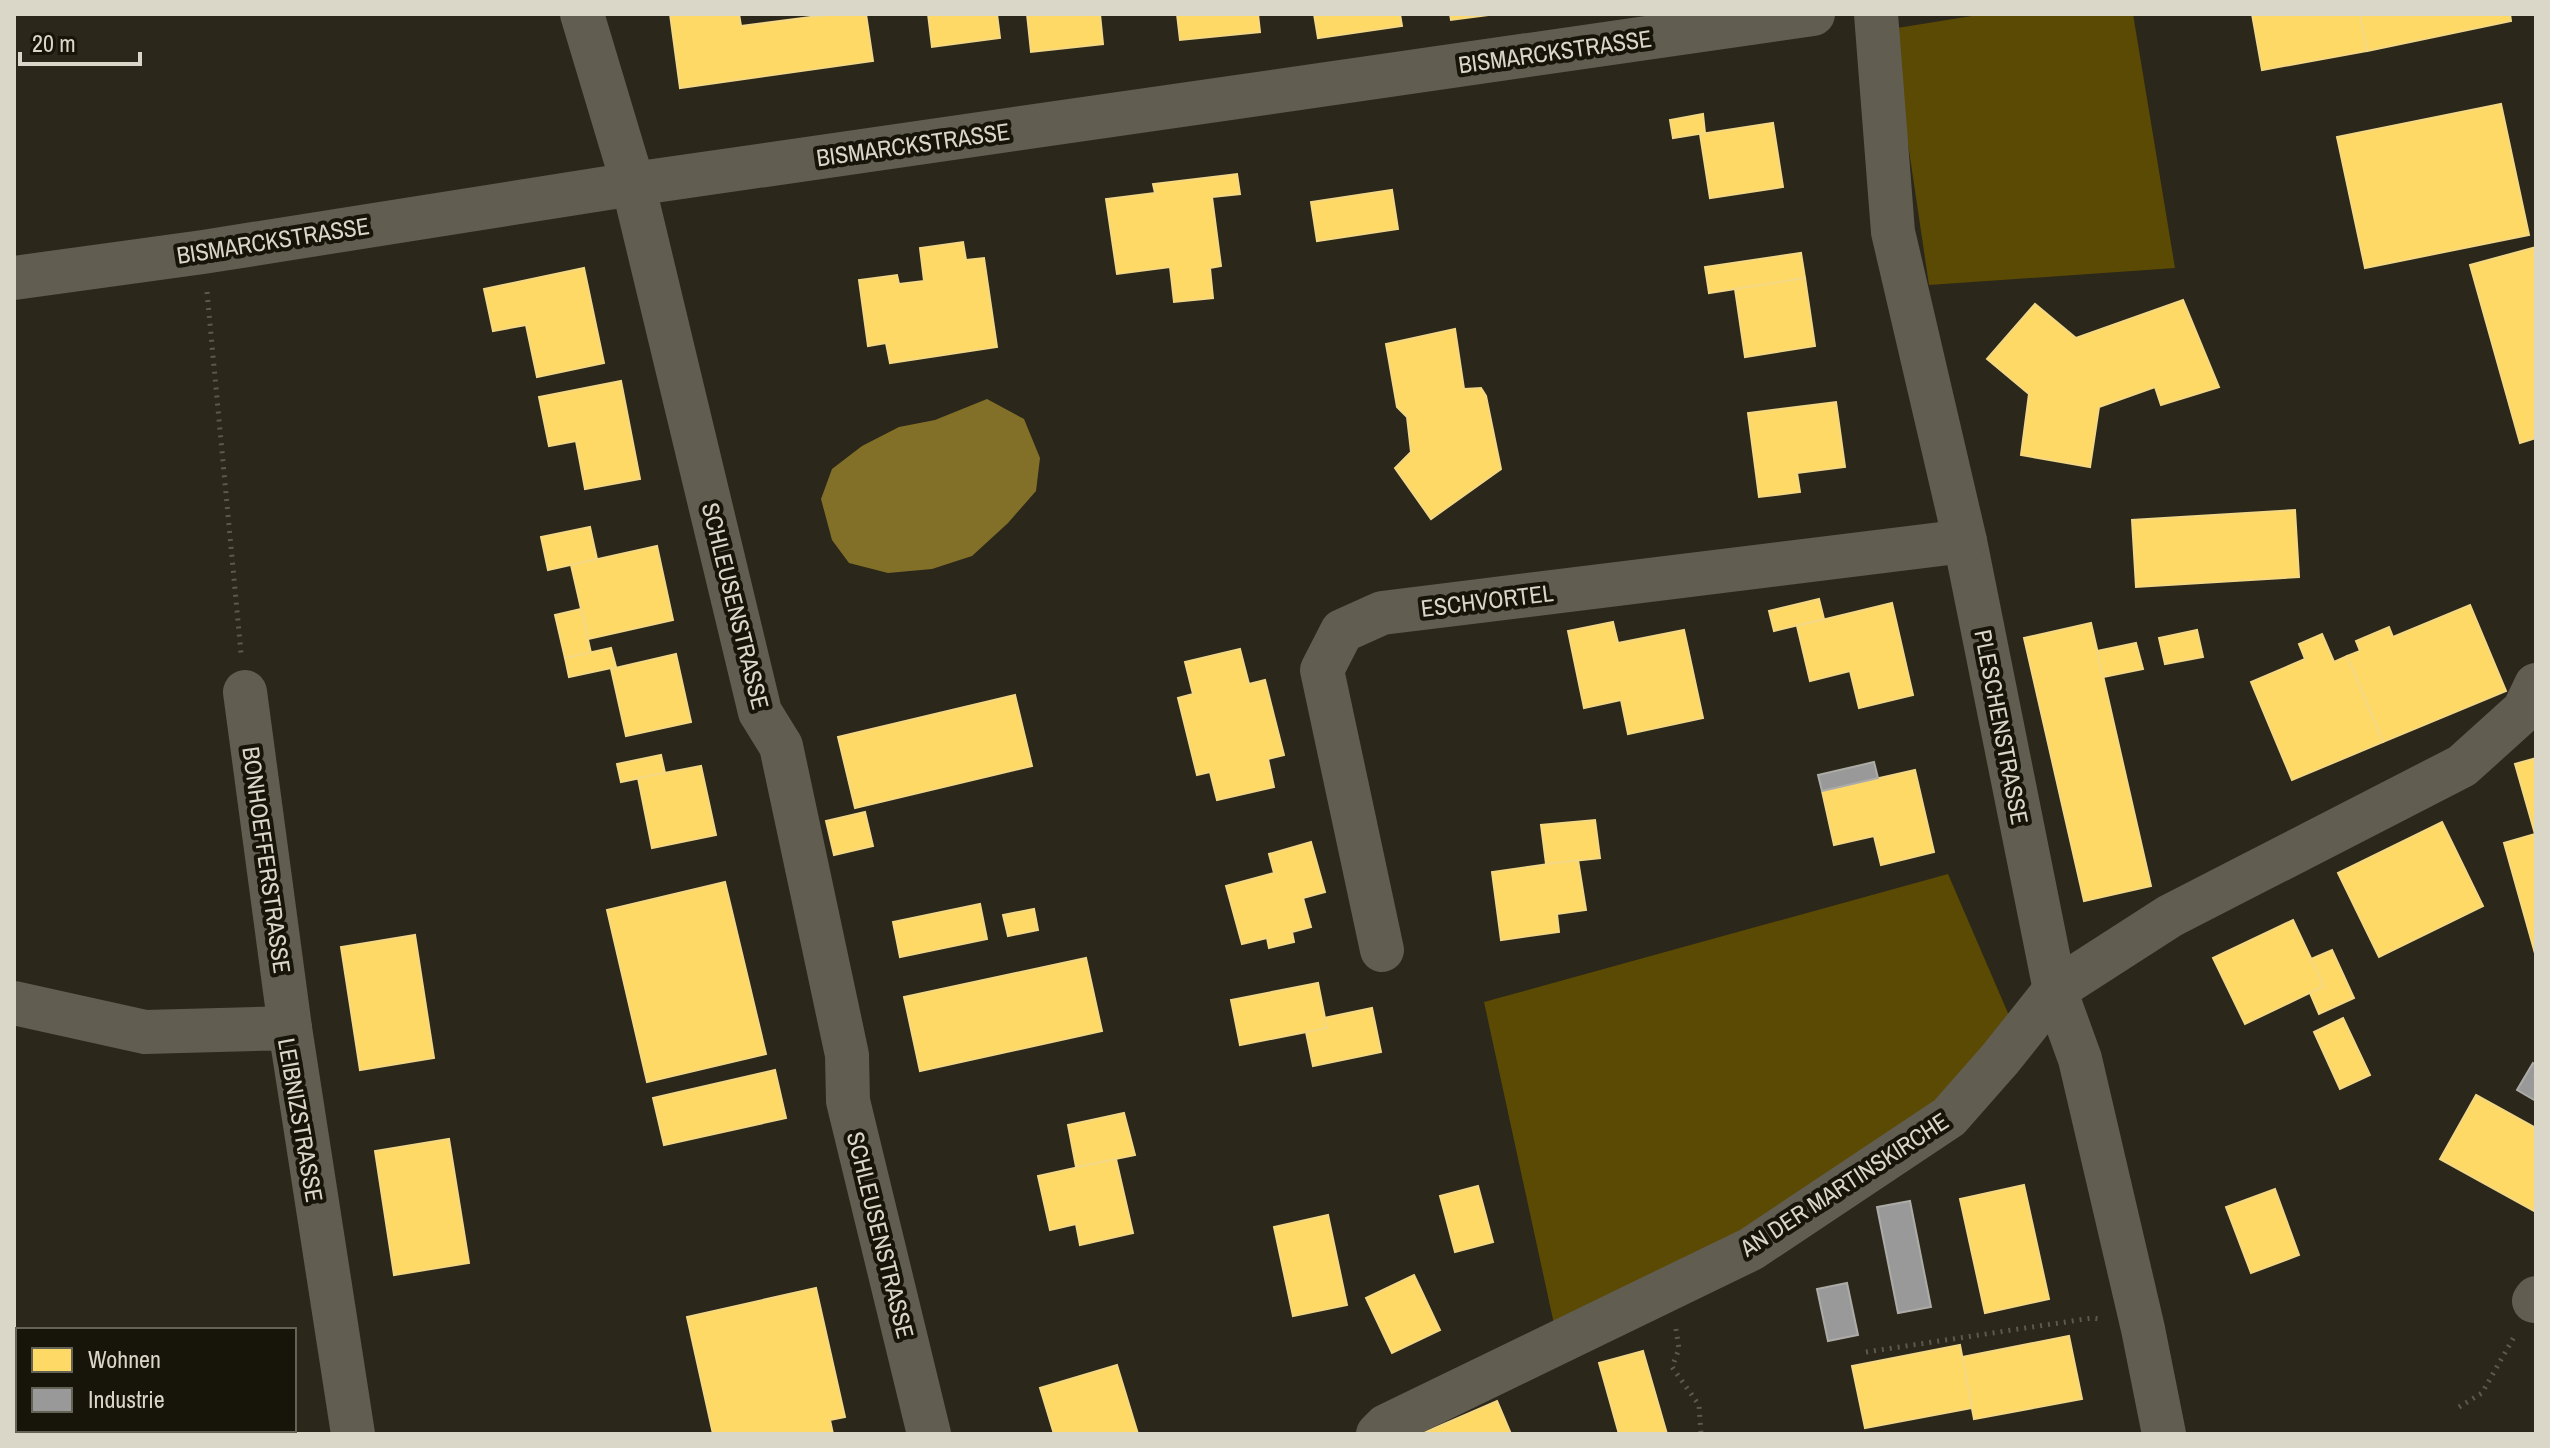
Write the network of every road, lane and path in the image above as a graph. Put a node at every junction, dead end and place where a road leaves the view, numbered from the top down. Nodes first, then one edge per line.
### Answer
1 (582, 14) edge
2 (1813, 14) edge
3 (1876, 14) edge
4 (633, 184) junction
5 (203, 252) junction
6 (14, 278) edge
7 (1965, 541) junction
8 (2536, 685) edge
9 (245, 692) joint
10 (1382, 950) dead end
11 (2055, 990) junction
12 (14, 1003) edge
13 (290, 1028) junction
14 (1659, 1293) junction
15 (2535, 1300) edge
16 (2143, 1329) junction
17 (1866, 1352) dead end
18 (2459, 1407) dead end
19 (353, 1434) edge
20 (929, 1434) edge
21 (1378, 1434) edge
22 (1701, 1434) edge
23 (2164, 1434) edge

1 - 4 street, SCHLEUSENSTRASSE
2 - 4 street, BISMARCKSTRASSE
3 - 7 street, PLESCHENSTRASSE
4 - 5 street, BISMARCKSTRASSE
4 - 20 street, SCHLEUSENSTRASSE
5 - 6 street, BISMARCKSTRASSE
5 - 9 path
7 - 10 street, ESCHVORTEL
7 - 11 street, PLESCHENSTRASSE
8 - 11 street, AN DER MARTINSKIRCHE
9 - 13 street, BONHOEFFERSTRASSE
11 - 14 street, AN DER MARTINSKIRCHE
11 - 16 street, PLESCHENSTRASSE
12 - 13 street, LEIBNIZSTRASSE
13 - 19 street, LEIBNIZSTRASSE
14 - 21 street, AN DER MARTINSKIRCHE
14 - 22 path
15 - 18 path
16 - 17 path
16 - 23 street, PLESCHENSTRASSE

